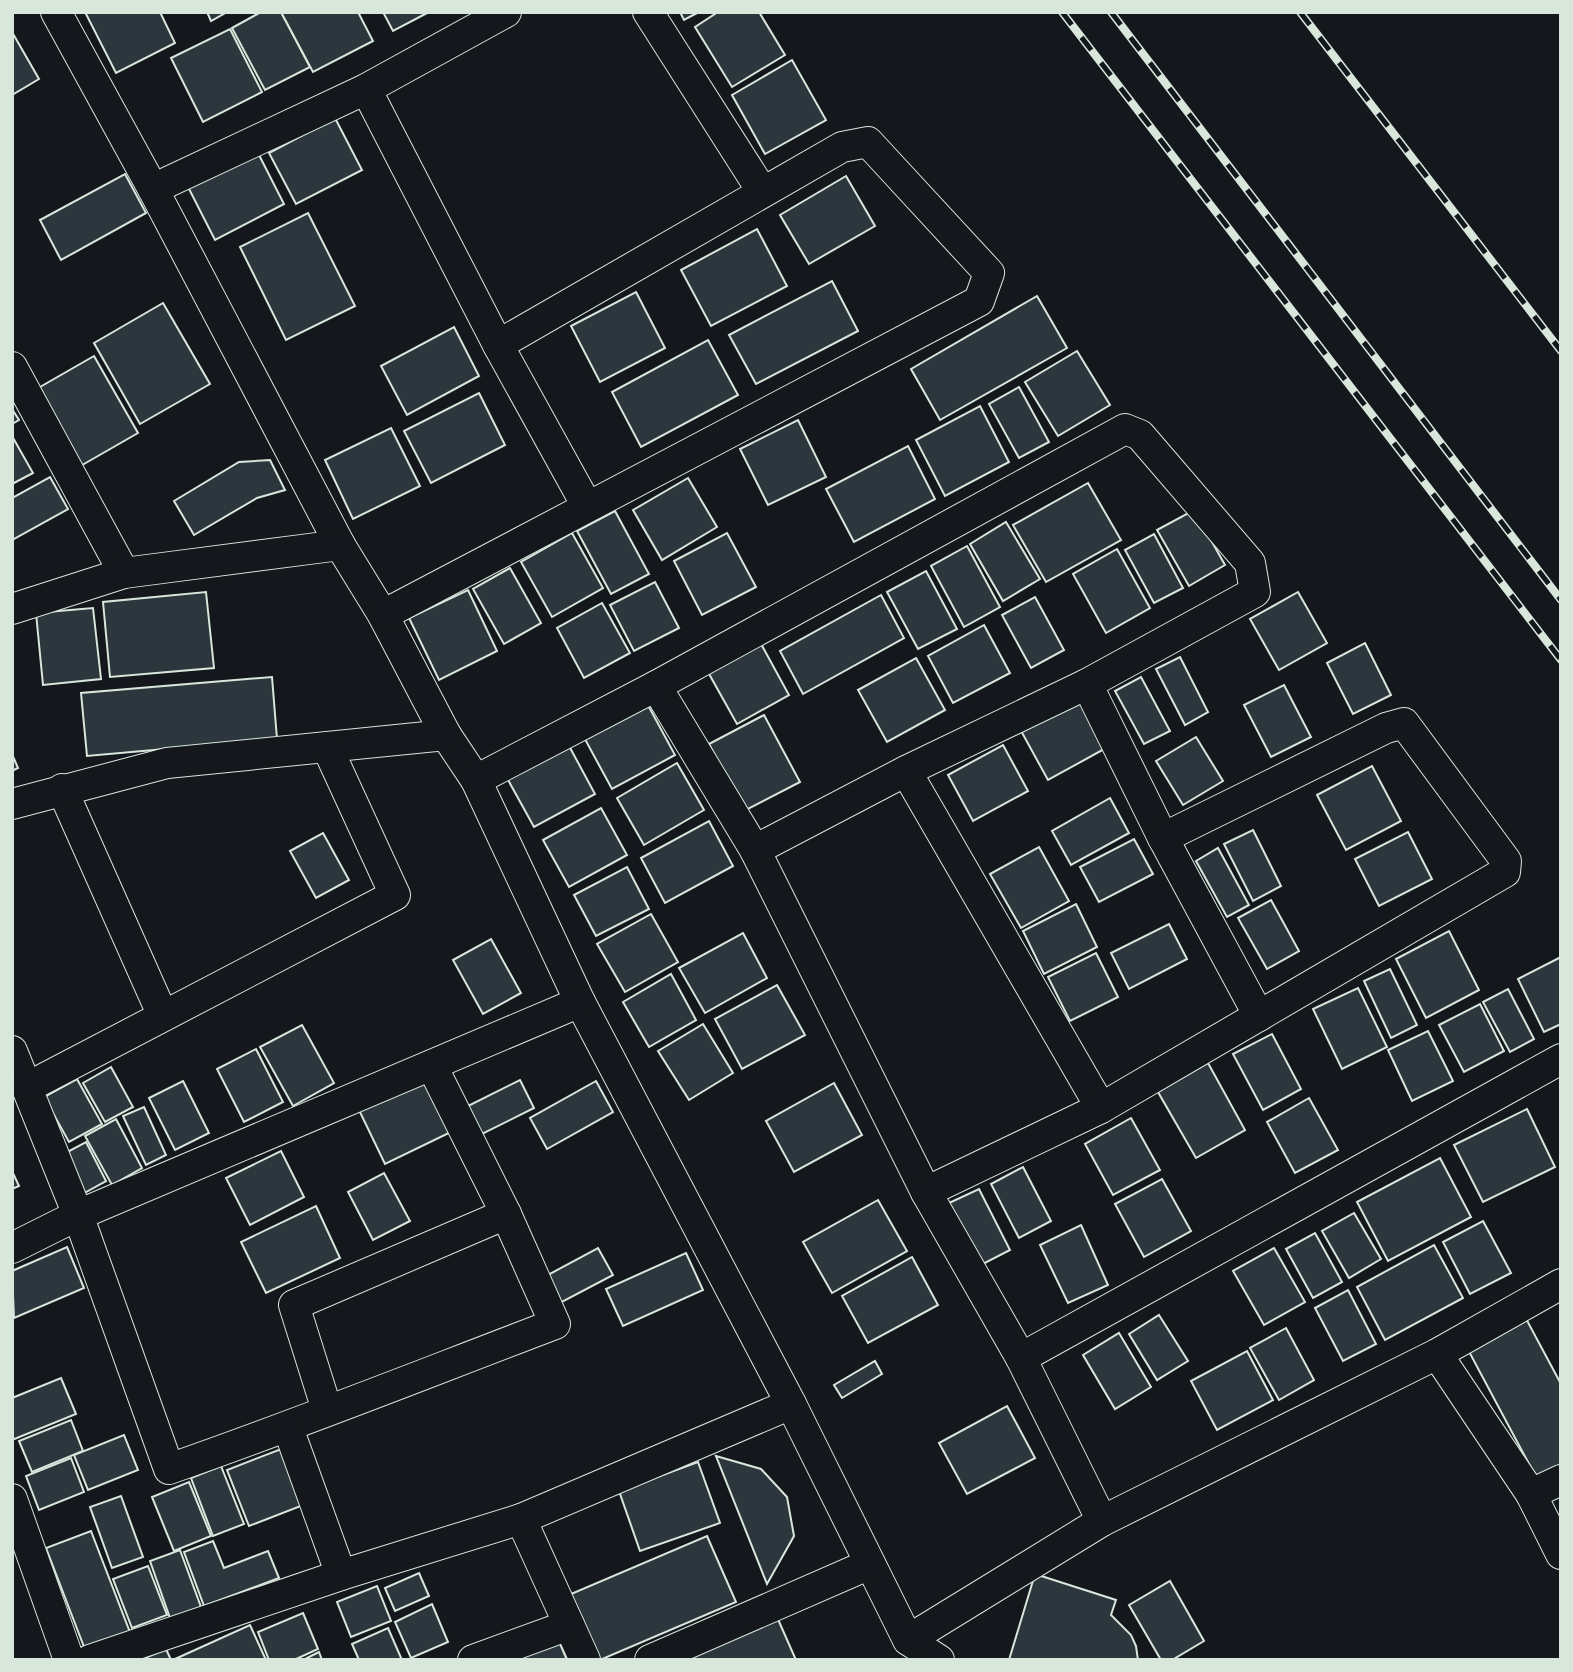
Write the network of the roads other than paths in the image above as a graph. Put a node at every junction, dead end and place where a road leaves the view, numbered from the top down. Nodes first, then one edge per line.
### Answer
1 (56, 12) edge
2 (506, 12) edge
3 (648, 12) edge
4 (366, 89) junction
5 (153, 189) junction
6 (762, 191) junction
7 (498, 345) junction
8 (12, 368) edge
9 (587, 506) junction
10 (340, 545) junction
11 (124, 573) junction
12 (12, 609) edge
13 (383, 615) junction
14 (1087, 684) junction
15 (656, 686) junction
16 (446, 735) junction
17 (327, 747) junction
18 (906, 771) junction
19 (475, 780) junction
20 (62, 789) junction
21 (12, 804) edge
22 (1163, 838) junction
23 (755, 850) junction
24 (580, 1002) junction
25 (163, 1016) junction
26 (1259, 1016) junction
27 (12, 1051) edge
28 (1561, 1059) edge
29 (432, 1066) junction
30 (27, 1087) junction
31 (1101, 1108) junction
32 (926, 1192) junction
33 (506, 1214) junction
34 (78, 1215) junction
35 (12, 1248) edge
36 (1561, 1284) edge
37 (1437, 1354) junction
38 (1021, 1358) junction
39 (791, 1404) junction
40 (327, 1410) junction
41 (288, 1428) junction
42 (1561, 1480) edge
43 (1531, 1494) junction
44 (12, 1499) edge
45 (521, 1519) junction
46 (1102, 1521) junction
47 (1561, 1553) edge
48 (870, 1564) junction
49 (341, 1575) junction
50 (569, 1625) junction
51 (908, 1640) junction
52 (69, 1660) edge
53 (90, 1660) edge
54 (473, 1660) edge
55 (585, 1660) edge
56 (650, 1660) edge
57 (939, 1660) edge

1 - 5 street
2 - 4 street
3 - 6 street
4 - 5 street
4 - 7 street
5 - 10 street
6 - 7 street
6 - 9 street
7 - 9 street
8 - 11 street
9 - 13 street
10 - 11 street
10 - 13 street
11 - 12 street
13 - 16 street
14 - 15 street
14 - 18 street
14 - 22 street
15 - 19 street
15 - 23 street
16 - 17 street
16 - 19 street
17 - 20 street
17 - 25 street
18 - 23 street
18 - 31 street
19 - 24 street
20 - 21 street
20 - 25 street
22 - 26 street
22 - 26 street
23 - 32 street
24 - 29 street
24 - 39 street
25 - 30 street
26 - 31 street
27 - 30 street
28 - 38 street
29 - 33 street
29 - 34 street
30 - 34 street
31 - 32 street
32 - 38 street
33 - 40 street
33 - 40 street
34 - 35 street
34 - 41 street
36 - 37 street
37 - 43 street
37 - 46 street
38 - 46 street
39 - 45 street
39 - 48 street
40 - 41 street
41 - 49 street
42 - 43 street
43 - 47 street
44 - 52 street
45 - 49 street
45 - 50 street
46 - 51 street
48 - 51 street
48 - 56 street
49 - 53 street
50 - 54 street
50 - 55 street
51 - 57 street

